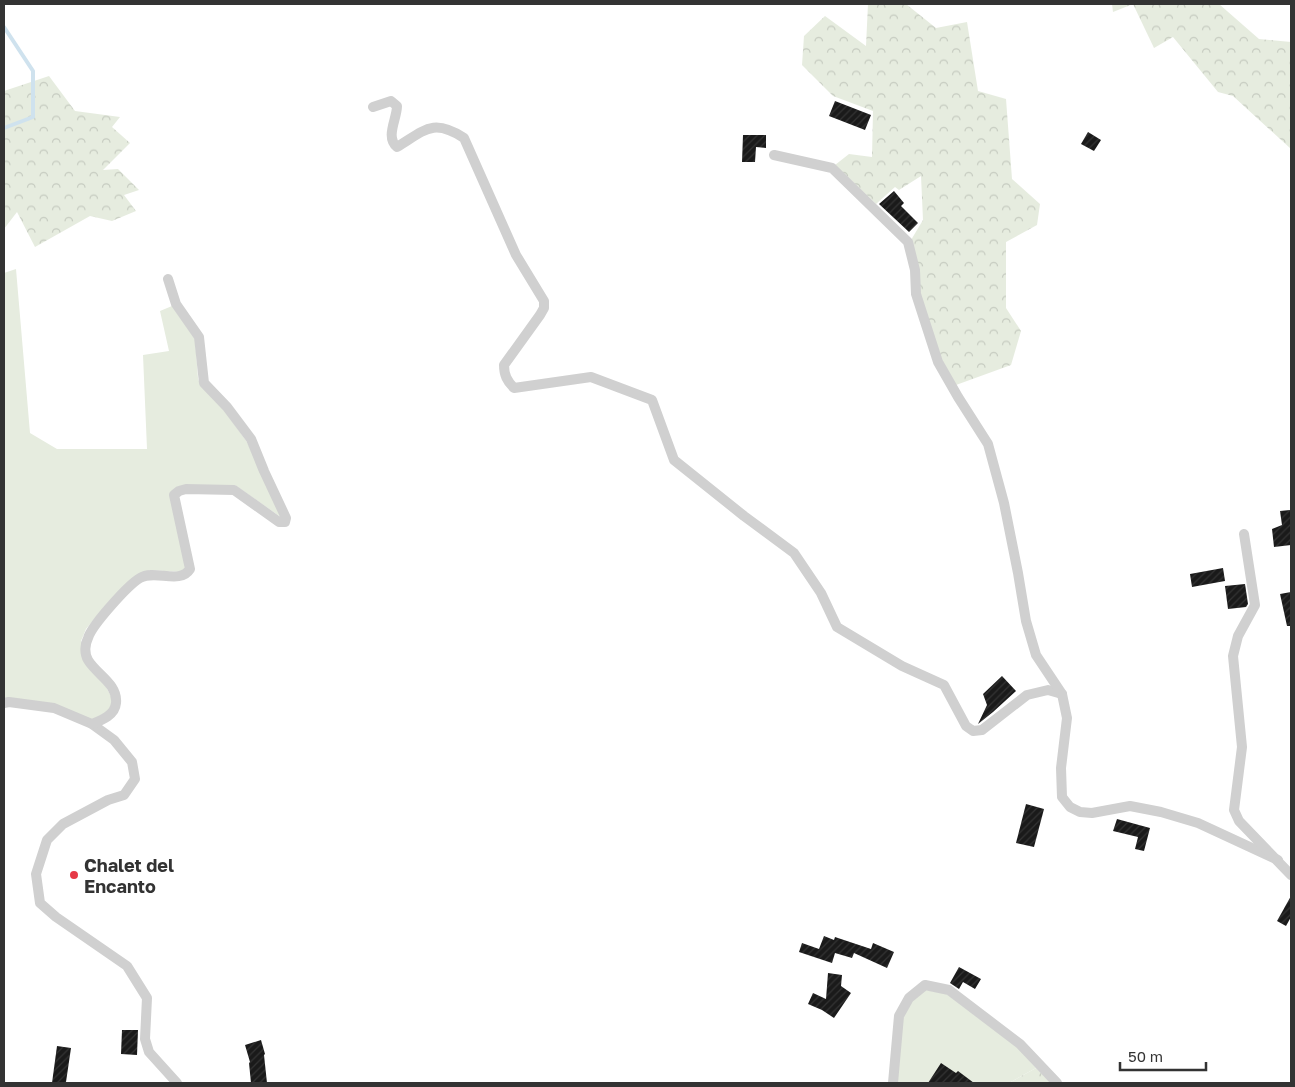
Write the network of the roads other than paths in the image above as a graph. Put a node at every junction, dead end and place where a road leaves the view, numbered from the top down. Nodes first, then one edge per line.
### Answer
1 (373, 107) dead end
2 (774, 155) dead end
3 (168, 279) dead end
4 (1244, 534) dead end
5 (1062, 694) junction
6 (4, 704) edge
7 (92, 724) junction
8 (1278, 860) junction
9 (1291, 875) edge
10 (178, 1083) edge
11 (893, 1083) edge
12 (1057, 1083) edge

1 - 5 street
2 - 5 street
3 - 7 street
4 - 8 street
5 - 8 street
6 - 7 street
7 - 10 street
8 - 9 street
11 - 12 street

